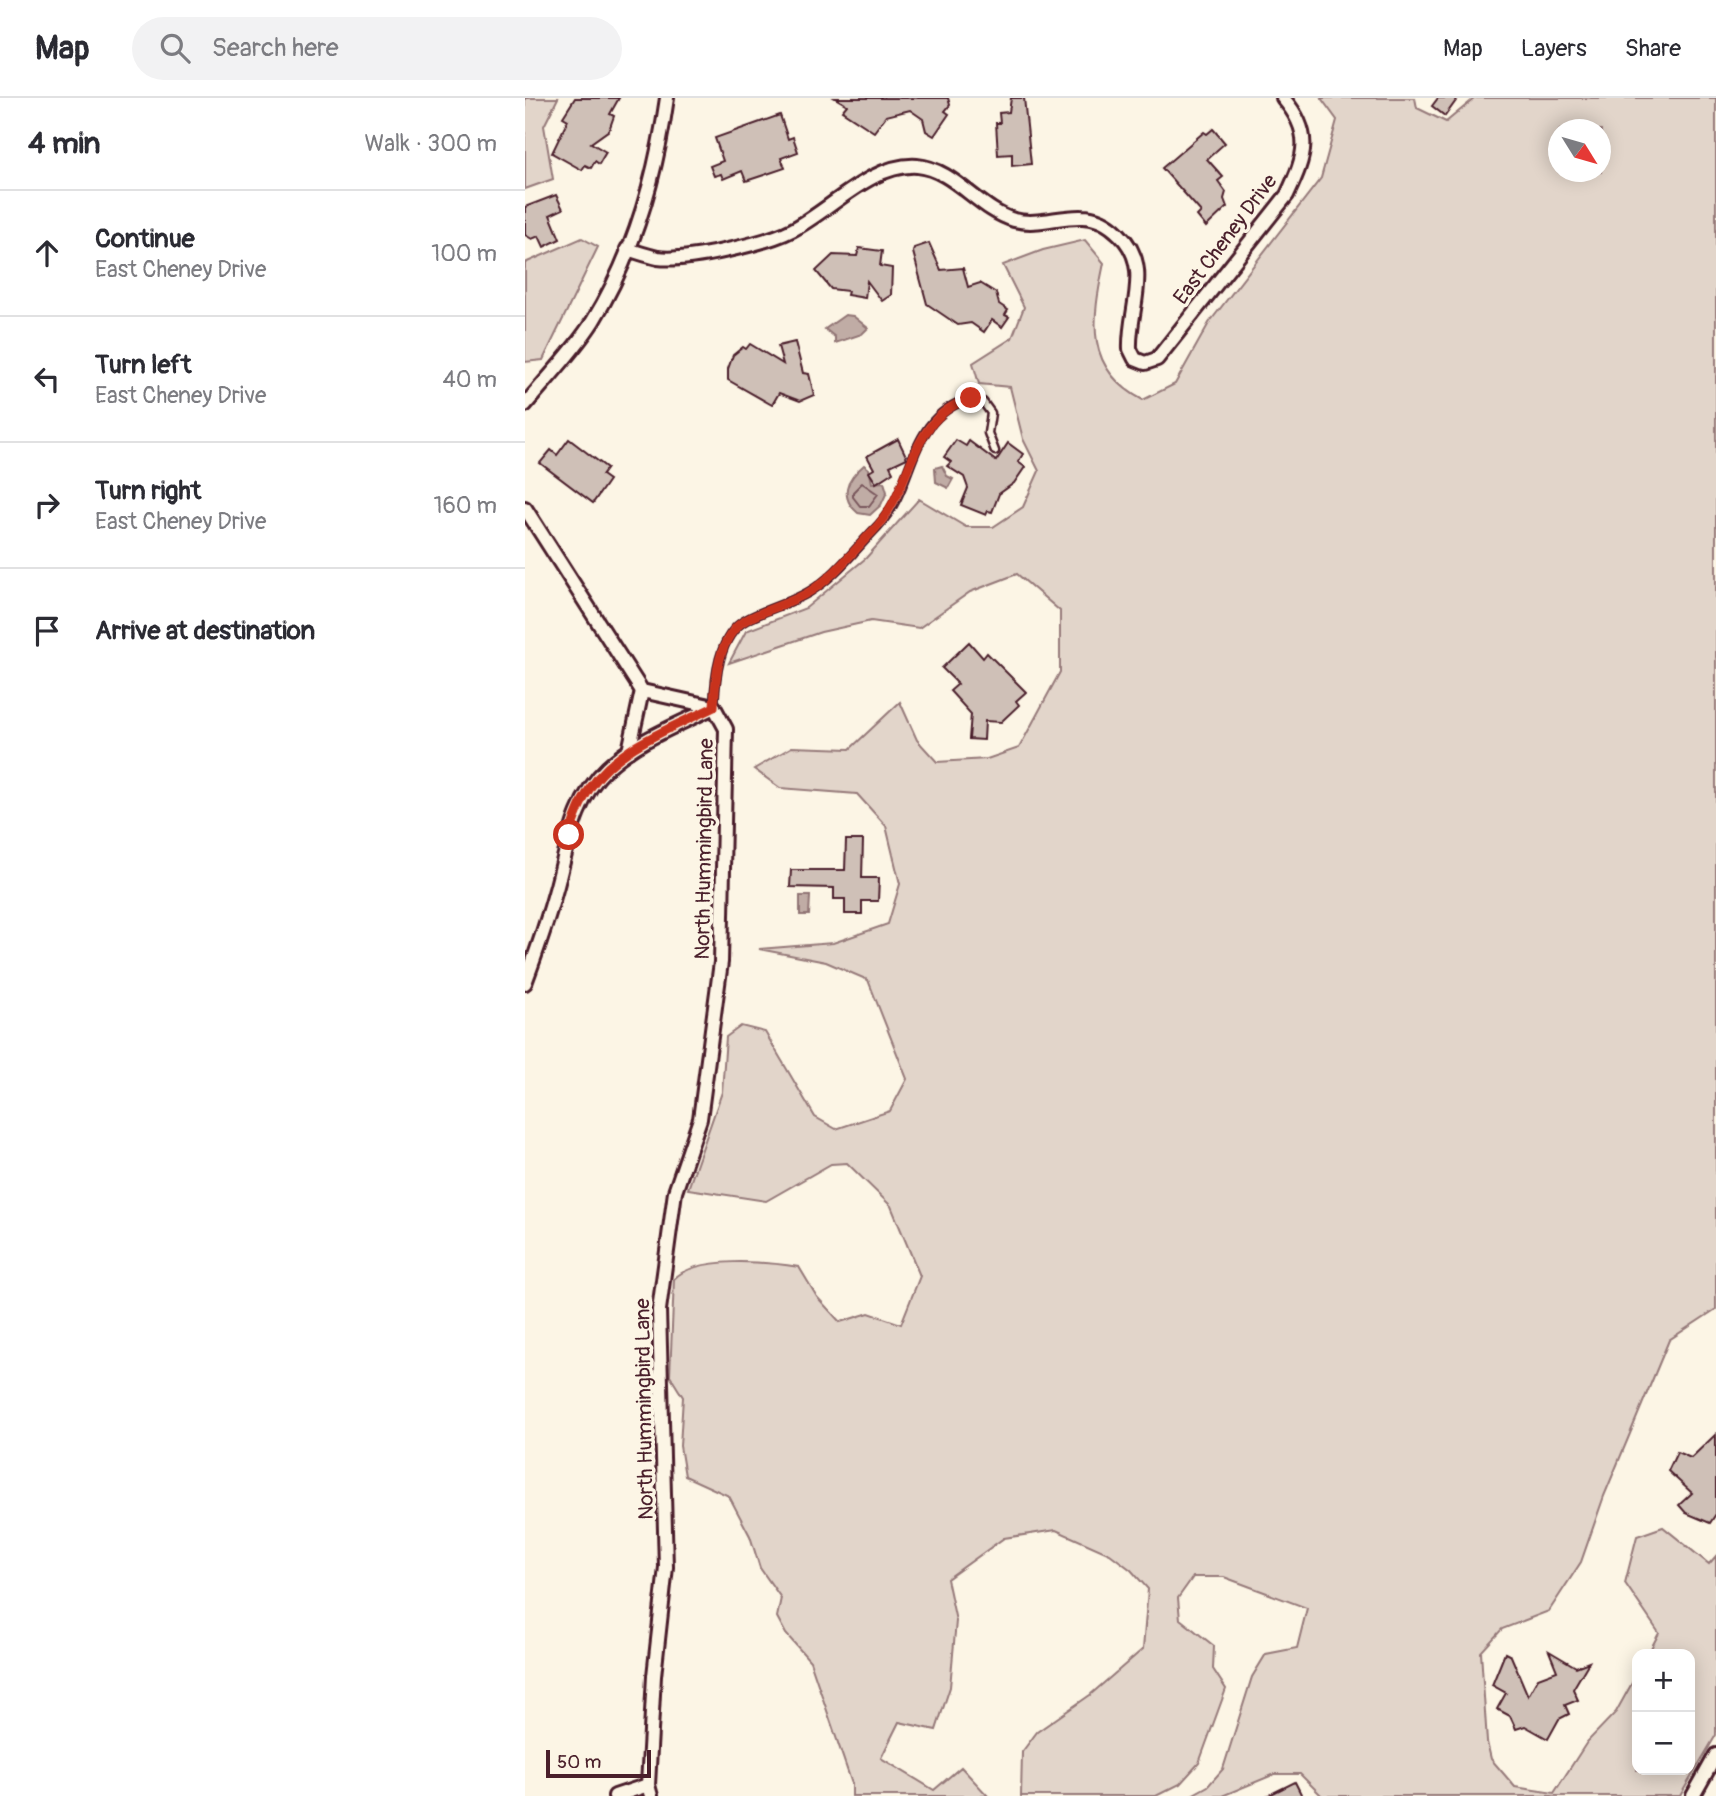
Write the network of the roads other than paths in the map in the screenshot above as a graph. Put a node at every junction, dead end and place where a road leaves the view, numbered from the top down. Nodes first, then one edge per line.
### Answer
1 (667, 98) edge
2 (1283, 98) edge
3 (627, 249) junction
4 (525, 405) edge
5 (995, 451) dead end
6 (525, 508) edge
7 (642, 691) junction
8 (714, 707) junction
9 (629, 751) junction
10 (525, 983) edge
11 (1716, 1755) edge
12 (649, 1790) edge
13 (615, 1796) edge
14 (1693, 1796) edge

1 - 3 street
2 - 3 street, East Cheney Drive
3 - 4 street
5 - 8 lane
6 - 7 street
7 - 8 street
7 - 9 street
8 - 9 street
8 - 12 street, North Hummingbird Lane
9 - 10 street
11 - 14 street
12 - 13 street

